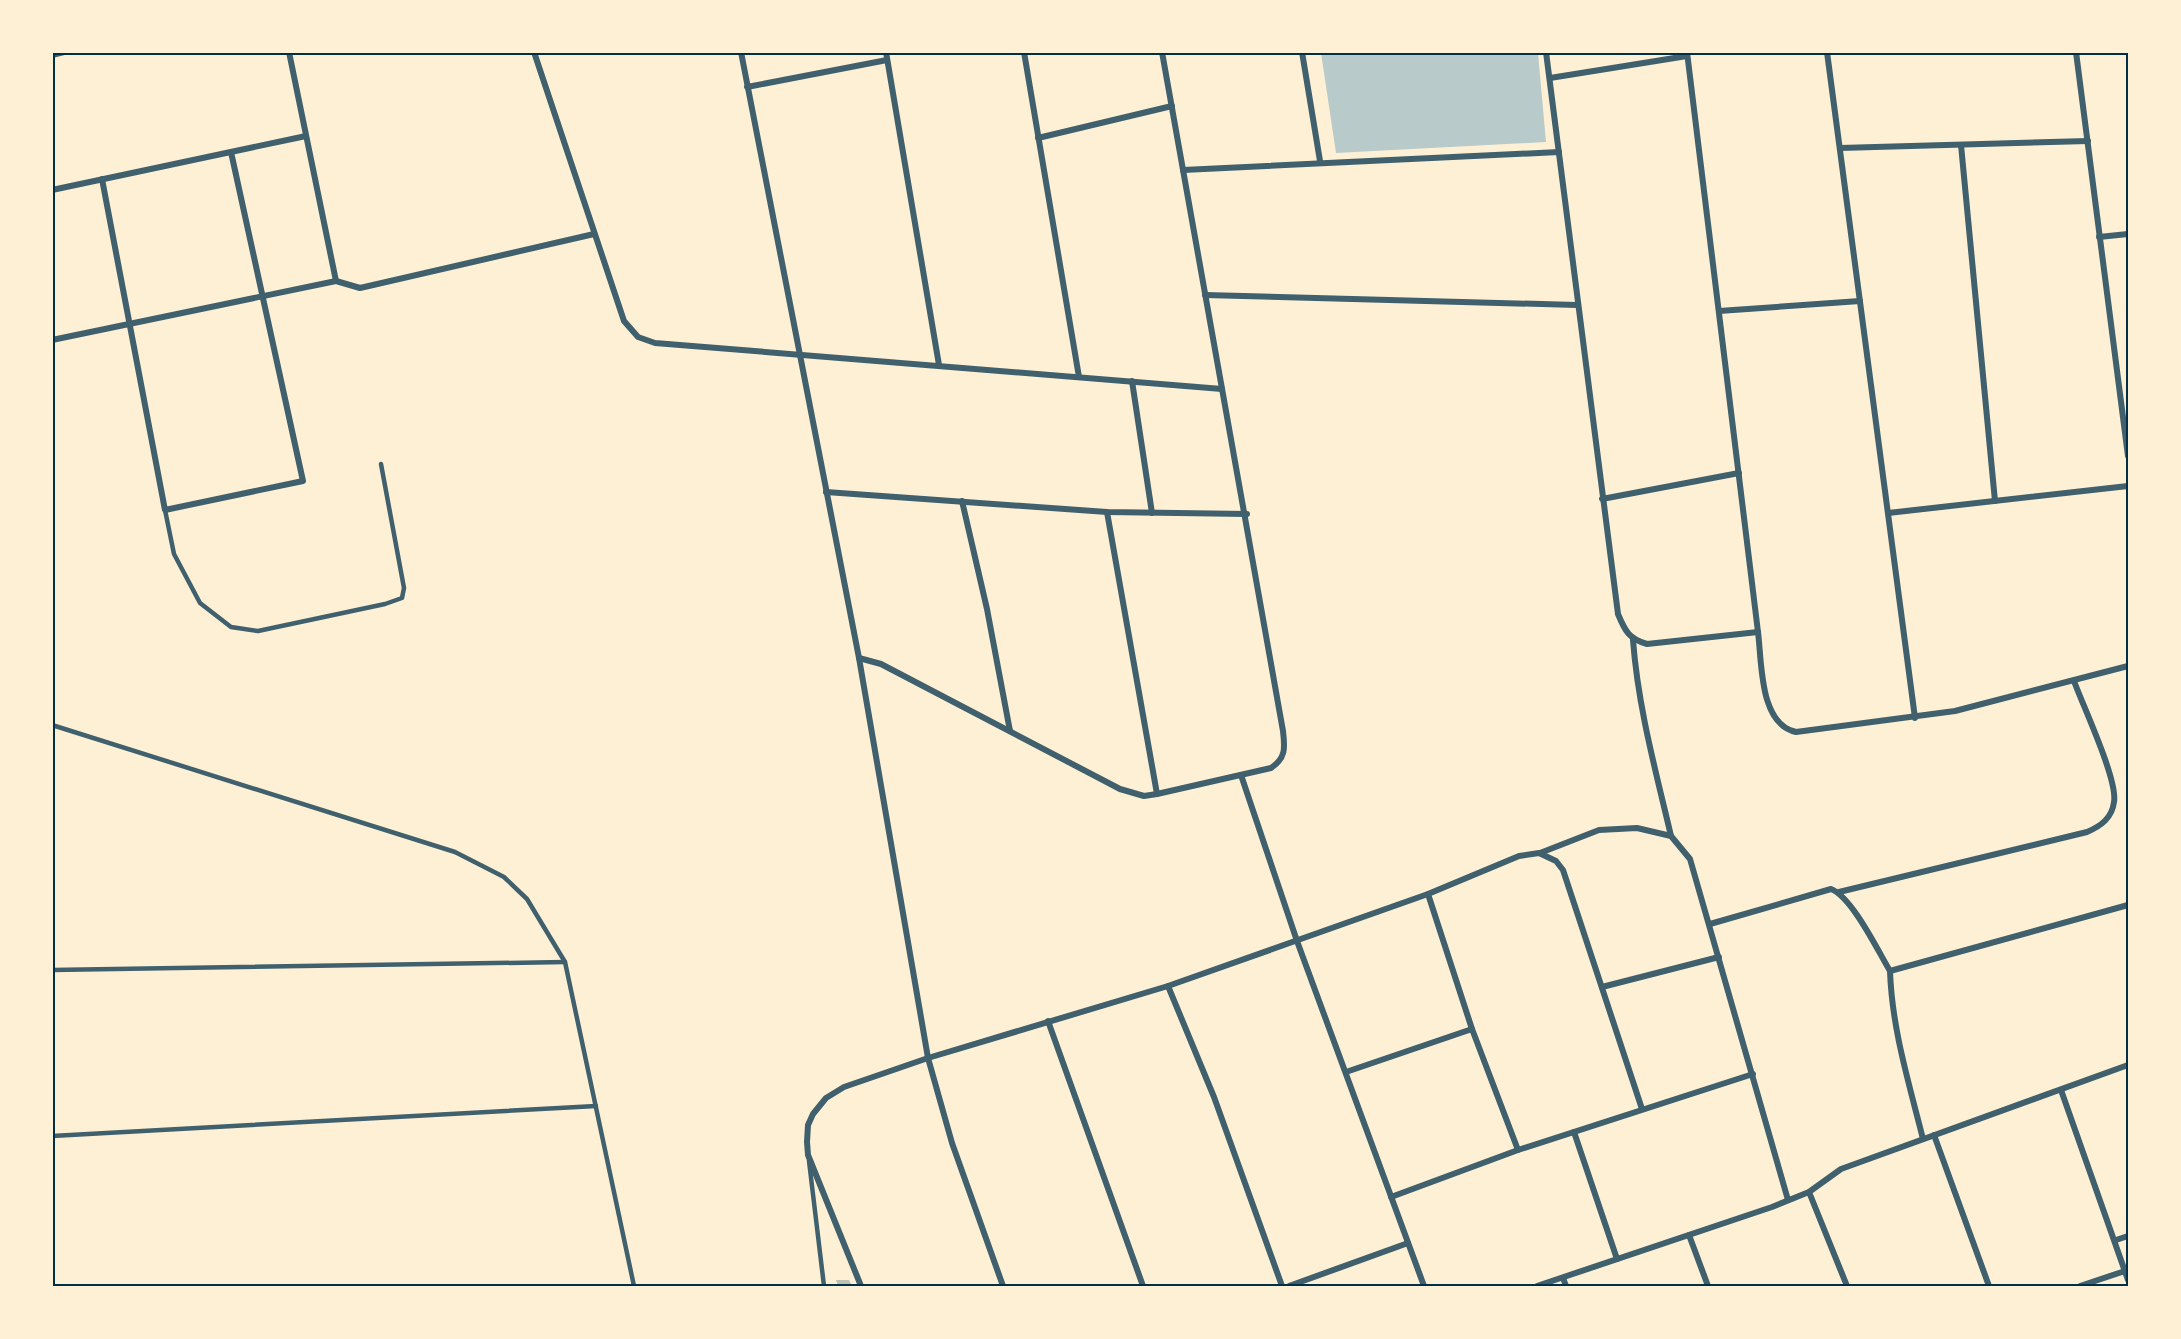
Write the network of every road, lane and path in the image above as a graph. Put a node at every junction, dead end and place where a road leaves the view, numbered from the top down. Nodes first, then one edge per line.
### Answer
1 (64, 52) edge
2 (289, 52) edge
3 (534, 52) edge
4 (741, 52) edge
5 (1024, 52) edge
6 (1162, 52) edge
7 (1302, 52) edge
8 (1546, 52) edge
9 (1827, 52) edge
10 (2076, 52) edge
11 (1687, 54) edge
12 (52, 55) edge
13 (886, 56) edge
14 (1550, 78) junction
15 (747, 87) junction
16 (1172, 106) junction
17 (306, 136) junction
18 (1038, 138) junction
19 (2088, 141) junction
20 (1961, 145) junction
21 (1840, 148) junction
22 (231, 152) junction
23 (1559, 152) junction
24 (1320, 161) junction
25 (1183, 170) junction
26 (102, 179) junction
27 (52, 189) edge
28 (594, 234) junction
29 (2128, 234) edge
30 (2099, 237) junction
31 (336, 281) junction
32 (1205, 295) junction
33 (262, 297) junction
34 (1860, 301) junction
35 (1577, 305) junction
36 (1719, 311) junction
37 (130, 324) junction
38 (52, 340) edge
39 (802, 354) junction
40 (939, 365) junction
41 (1079, 376) junction
42 (1132, 381) junction
43 (1222, 389) junction
44 (2128, 456) edge
45 (381, 464) dead end
46 (1739, 473) junction
47 (2128, 486) edge
48 (826, 492) junction
49 (1602, 499) junction
50 (962, 501) junction
51 (1995, 501) junction
52 (165, 510) junction
53 (1107, 512) junction
54 (1152, 513) junction
55 (1888, 513) junction
56 (1247, 514) junction
57 (1758, 632) junction
58 (1633, 640) junction
59 (860, 658) junction
60 (2128, 666) edge
61 (2074, 681) junction
62 (1915, 718) junction
63 (52, 725) edge
64 (1010, 731) junction
65 (1241, 775) junction
66 (1158, 794) junction
67 (1671, 836) junction
68 (1539, 854) junction
69 (1839, 892) junction
70 (1428, 894) junction
71 (2128, 905) edge
72 (1710, 924) junction
73 (1297, 941) junction
74 (1719, 957) junction
75 (565, 962) junction
76 (52, 970) edge
77 (1890, 971) junction
78 (1168, 986) junction
79 (1602, 987) junction
80 (1048, 1021) junction
81 (1472, 1029) junction
82 (928, 1059) junction
83 (2128, 1065) edge
84 (1346, 1072) junction
85 (1753, 1074) junction
86 (2061, 1090) junction
87 (596, 1106) junction
88 (1642, 1109) junction
89 (1574, 1132) junction
90 (1934, 1135) junction
91 (52, 1136) edge
92 (1923, 1138) junction
93 (1518, 1150) junction
94 (808, 1155) junction
95 (1809, 1192) junction
96 (1391, 1197) junction
97 (1788, 1200) junction
98 (1689, 1235) junction
99 (2128, 1236) edge
100 (2116, 1240) junction
101 (1408, 1243) junction
102 (1617, 1259) junction
103 (2125, 1271) junction
104 (1563, 1278) junction
105 (2128, 1280) edge
106 (634, 1287) edge
107 (824, 1287) edge
108 (861, 1287) edge
109 (1003, 1287) edge
110 (1143, 1287) edge
111 (1282, 1287) edge
112 (1289, 1287) edge
113 (1424, 1287) edge
114 (1537, 1287) edge
115 (1566, 1287) edge
116 (1707, 1287) edge
117 (1847, 1287) edge
118 (1989, 1287) edge
119 (2080, 1287) edge

1 - 12 street
2 - 17 street
3 - 28 street
4 - 15 street
5 - 18 street
6 - 16 street
7 - 24 street
8 - 14 street
9 - 21 street
10 - 19 street
11 - 14 street
11 - 36 street
13 - 15 street
13 - 40 street
14 - 23 street
15 - 39 street
16 - 18 street
16 - 25 street
17 - 22 street
17 - 31 street
18 - 41 street
19 - 20 street
19 - 30 street
20 - 21 street
20 - 51 street
21 - 34 street
22 - 26 street
22 - 33 street
23 - 24 street
23 - 35 street
24 - 25 street
25 - 32 street
26 - 27 street
26 - 37 street
28 - 31 street
28 - 39 street
29 - 30 street
30 - 44 street
31 - 33 street
32 - 35 street
32 - 43 street
33 - 37 street
33 - 52 street
34 - 36 street
34 - 55 street
35 - 49 street
36 - 46 street
37 - 38 street
37 - 52 street
39 - 40 street
39 - 48 street
40 - 41 street
41 - 42 street
42 - 43 street
42 - 54 street
43 - 56 street
45 - 52 lane
46 - 49 street
46 - 57 street
47 - 51 street
48 - 50 street
48 - 59 street
49 - 58 street
50 - 53 street
50 - 64 street
51 - 55 street
53 - 54 street
53 - 66 street
54 - 56 street
55 - 62 street
56 - 65 street
57 - 58 street
57 - 62 street
58 - 67 street
59 - 64 street
59 - 82 street
60 - 61 street
61 - 62 street
61 - 69 street
63 - 75 lane
64 - 66 street
65 - 66 street
65 - 73 street
67 - 68 street
67 - 72 street
68 - 70 street
68 - 79 street
69 - 72 street
69 - 77 street
70 - 73 street
70 - 81 street
71 - 77 street
72 - 74 street
73 - 78 street
73 - 84 street
74 - 79 street
74 - 85 street
75 - 76 lane
75 - 87 lane
77 - 92 street
78 - 80 street
78 - 111 street
79 - 88 street
80 - 82 street
80 - 110 street
81 - 84 street
81 - 93 street
82 - 94 street
82 - 109 street
83 - 86 street
84 - 96 street
85 - 88 street
85 - 97 street
86 - 90 street
86 - 100 street
87 - 91 lane
87 - 106 lane
88 - 89 street
89 - 93 street
89 - 102 street
90 - 92 street
90 - 118 street
92 - 95 street
93 - 96 street
94 - 107 lane
94 - 108 street
95 - 97 street
95 - 117 street
96 - 101 street
97 - 98 street
98 - 102 street
98 - 116 street
99 - 100 street
100 - 103 street
101 - 112 street
101 - 113 street
102 - 104 street
103 - 105 street
103 - 119 street
104 - 114 street
104 - 115 street

